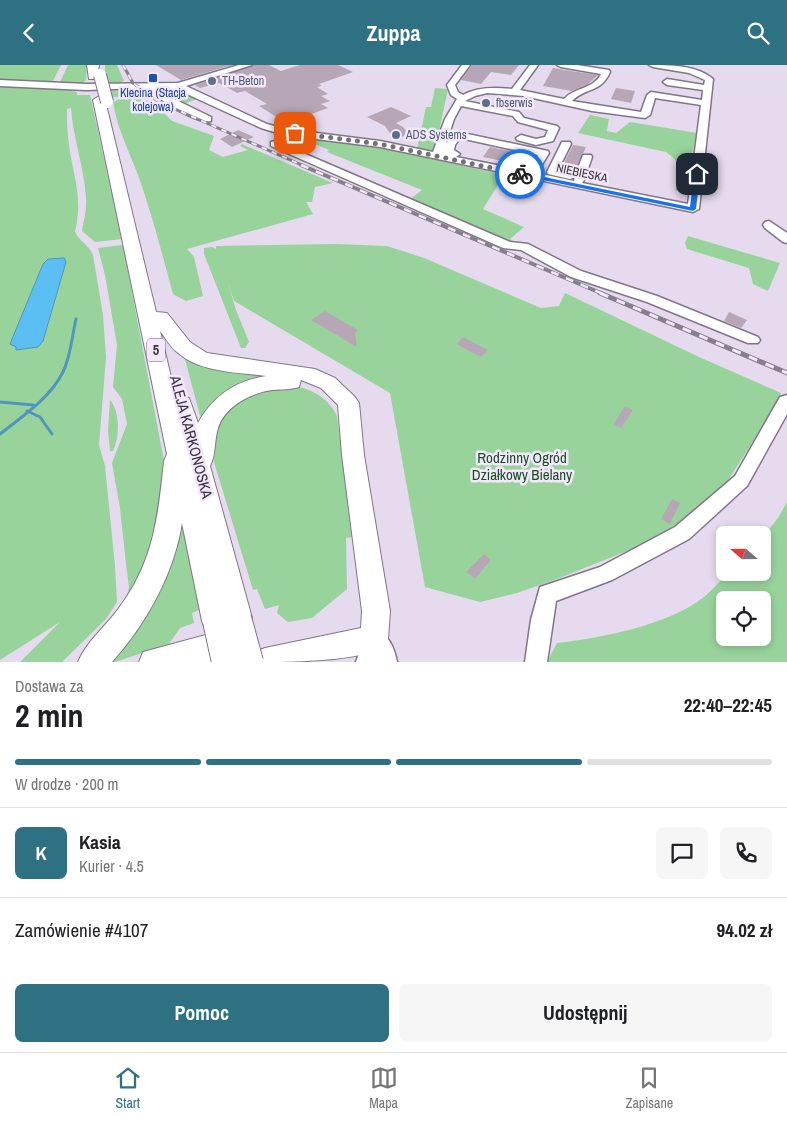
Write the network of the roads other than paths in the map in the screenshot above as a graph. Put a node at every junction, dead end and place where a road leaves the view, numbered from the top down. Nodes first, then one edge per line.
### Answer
1 (248, 65) edge
2 (466, 65) edge
3 (526, 65) edge
4 (534, 65) edge
5 (561, 65) edge
6 (653, 65) edge
7 (670, 66) edge
8 (96, 70) edge
9 (667, 81) dead end
10 (0, 83) edge
11 (141, 85) junction
12 (152, 85) junction
13 (165, 85) junction
14 (178, 87) junction
15 (708, 88) junction
16 (513, 89) junction
17 (571, 94) junction
18 (494, 100) dead end
19 (103, 101) junction
20 (460, 101) junction
21 (566, 102) junction
22 (706, 103) junction
23 (505, 111) junction
24 (208, 119) dead end
25 (449, 124) junction
26 (306, 135) junction
27 (275, 144) dead end
28 (566, 144) dead end
29 (288, 151) junction
30 (436, 156) junction
31 (587, 157) dead end
32 (532, 173) junction
33 (579, 180) junction
34 (589, 188) junction
35 (769, 225) dead end
36 (787, 239) edge
37 (160, 317) junction
38 (753, 340) dead end
39 (786, 401) dead end
40 (350, 429) junction
41 (177, 442) junction
42 (204, 486) junction
43 (244, 640) edge
44 (376, 654) edge
45 (92, 662) edge
46 (153, 662) edge
47 (225, 662) edge
48 (536, 662) edge

1 - 14 street
2 - 20 street
3 - 16 street
4 - 16 street
5 - 17 street
6 - 7 street
7 - 15 street
8 - 19 main road, ALEJA KARKONOSKA / 5
9 - 15 street
10 - 11 street
11 - 12 street
11 - 13 street
12 - 13 street
12 - 24 street
13 - 14 street
14 - 26 street, NIEBIESKA
15 - 22 street
16 - 17 street
16 - 20 street
16 - 21 street
17 - 21 street
18 - 23 street
19 - 37 main road, ALEJA KARKONOSKA / 5
19 - 41 main road, ALEJA KARKONOSKA / 5
20 - 23 street
20 - 25 street
21 - 22 street
22 - 34 street, NIEBIESKA
23 - 25 street
25 - 30 street
26 - 29 street
26 - 30 street, NIEBIESKA
27 - 29 street
28 - 33 street
29 - 38 street
30 - 32 street, NIEBIESKA
31 - 33 street
32 - 32 street
32 - 34 street, NIEBIESKA
33 - 34 street
35 - 36 street
37 - 40 main road
37 - 42 main road, ALEJA KARKONOSKA / 5
39 - 48 street
40 - 42 main road
40 - 44 main road
41 - 43 main road, ALEJA KARKONOSKA / 5
41 - 45 main road
42 - 43 main road, ALEJA KARKONOSKA / 5
43 - 44 main road
43 - 46 main road
43 - 47 main road, ALEJA KARKONOSKA / 5, bridge

